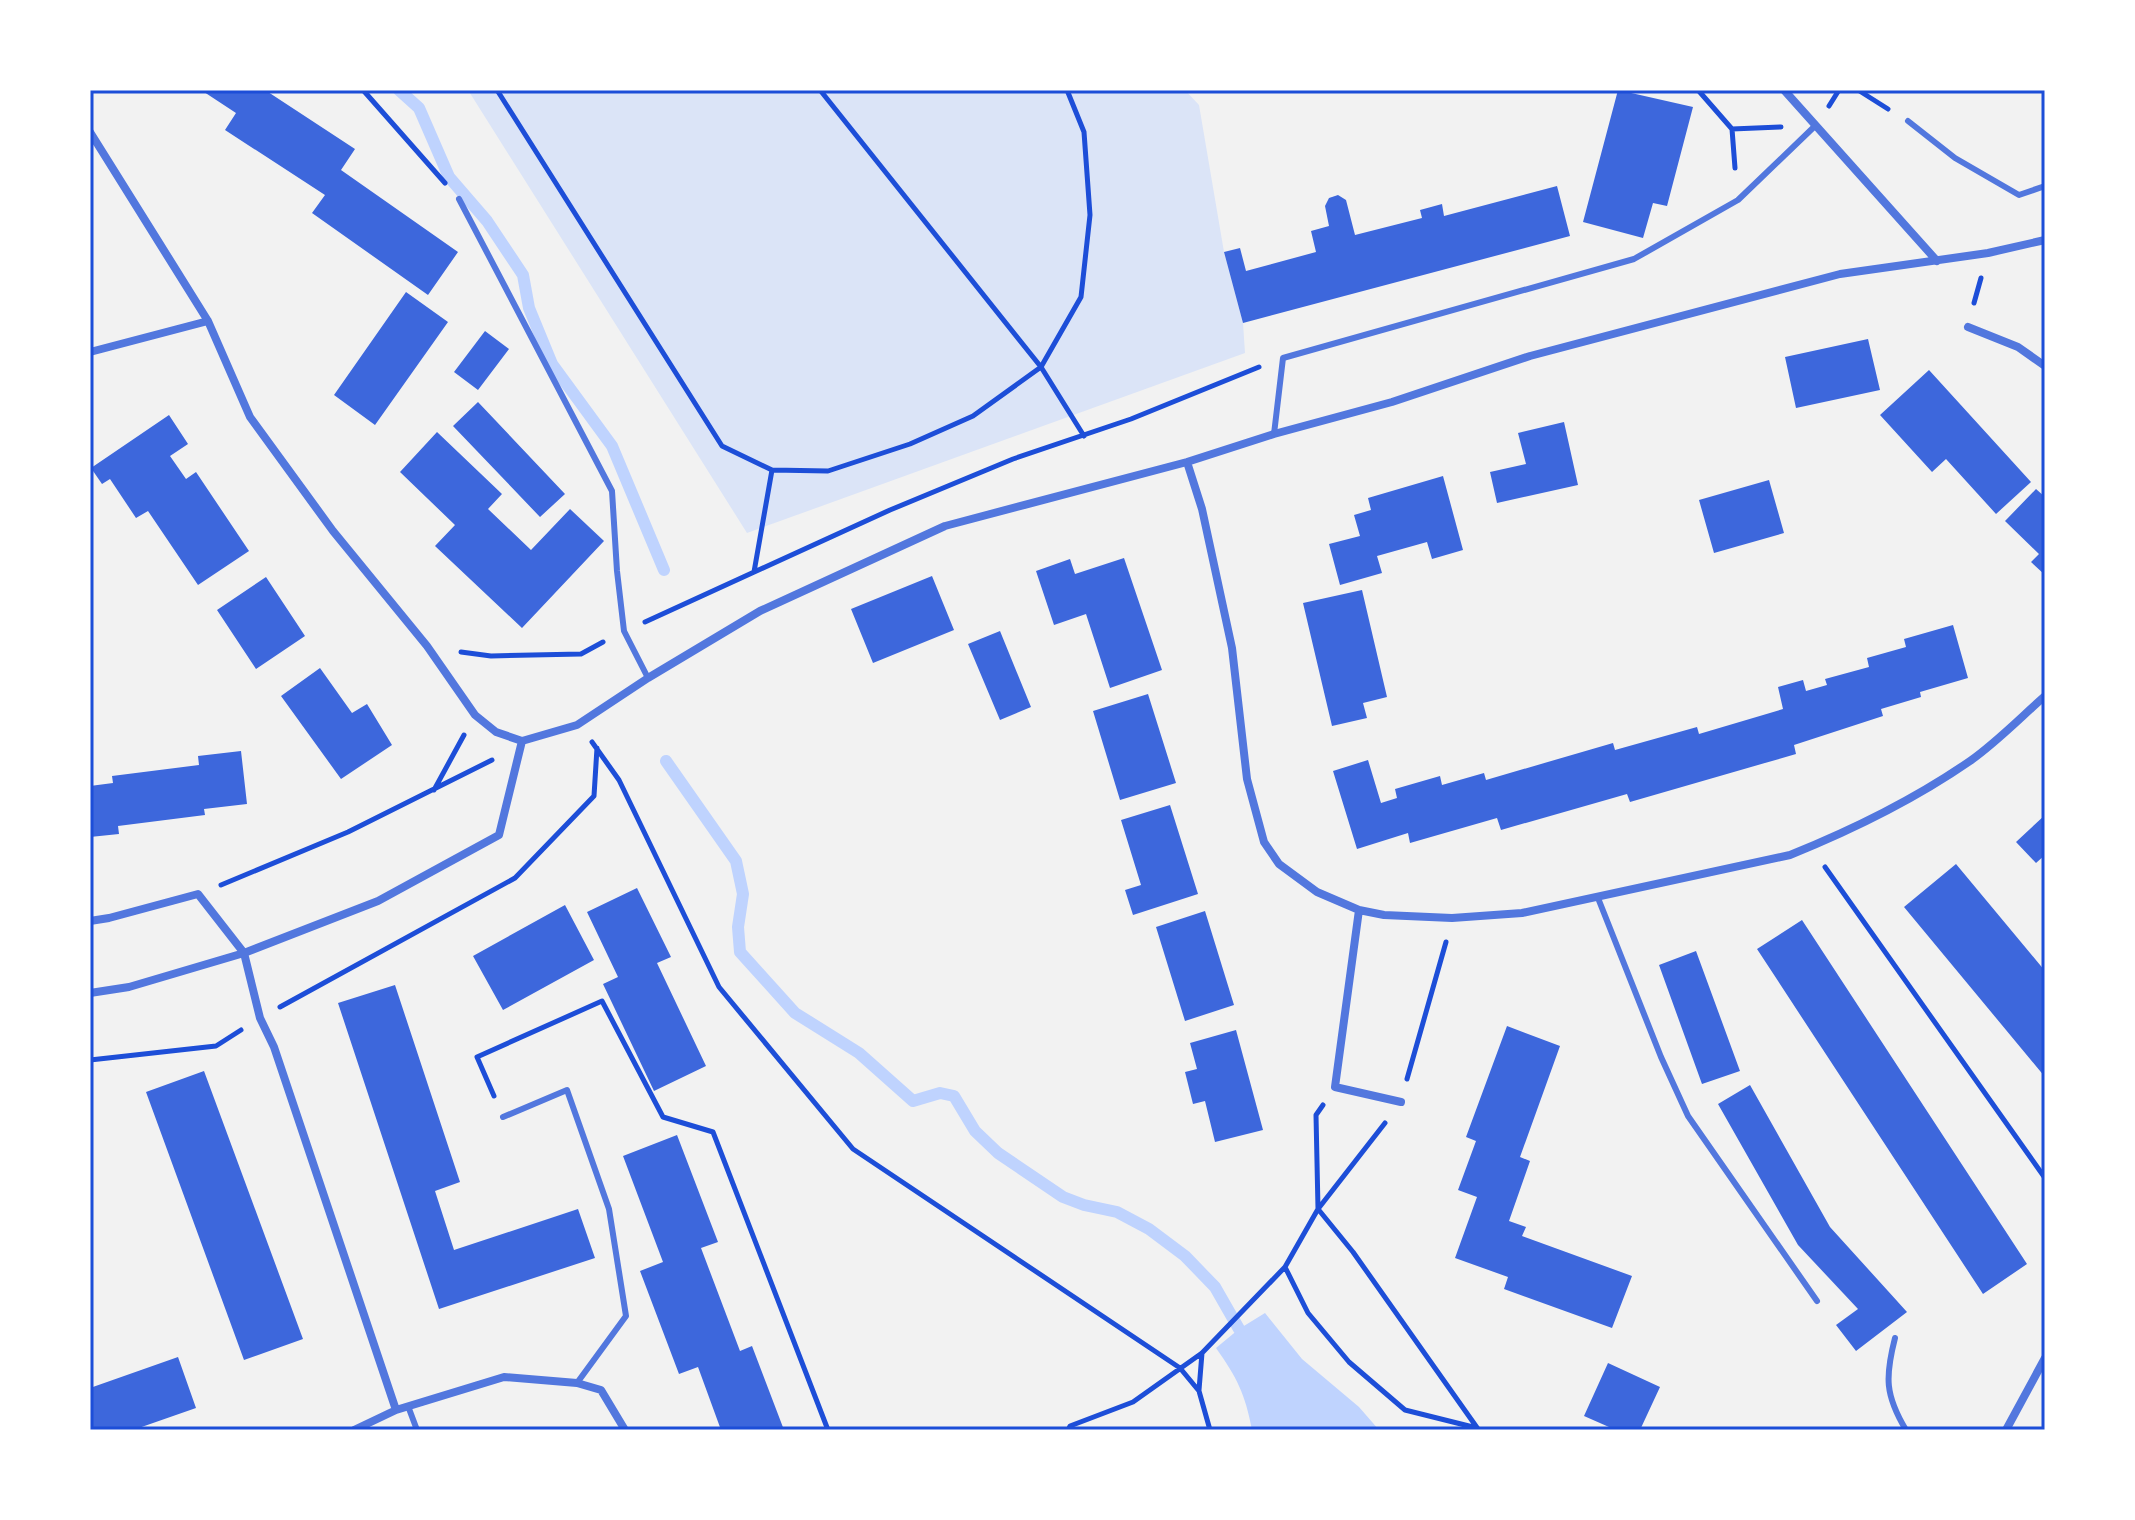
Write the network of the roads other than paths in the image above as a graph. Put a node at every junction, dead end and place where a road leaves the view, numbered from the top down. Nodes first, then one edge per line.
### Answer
1 (1784, 90) edge
2 (1908, 121) road end
3 (1816, 125) junction
4 (90, 132) edge
5 (2045, 186) edge
6 (459, 199) road end
7 (2045, 240) edge
8 (1937, 261) junction
9 (208, 321) junction
10 (1968, 327) road end
11 (90, 352) edge
12 (2045, 366) edge
13 (1274, 434) junction
14 (1187, 462) junction
15 (648, 678) junction
16 (2045, 696) edge
17 (522, 741) junction
18 (1598, 898) junction
19 (1359, 910) junction
20 (90, 921) edge
21 (244, 953) junction
22 (90, 993) edge
23 (1401, 1102) road end
24 (503, 1117) road end
25 (1817, 1301) dead end
26 (1895, 1338) dead end
27 (2045, 1358) edge
28 (577, 1383) junction
29 (408, 1406) junction
30 (396, 1410) junction
31 (354, 1430) edge
32 (417, 1430) edge
33 (625, 1430) edge
34 (1906, 1430) edge
35 (2006, 1430) edge

1 - 3 street
2 - 5 lane
3 - 8 street
3 - 13 lane
4 - 9 street
6 - 15 lane
7 - 8 street
8 - 13 street
9 - 11 street
9 - 17 street
10 - 12 street
13 - 14 street
14 - 15 street
14 - 19 street
15 - 17 street
16 - 18 street
17 - 21 street
18 - 19 street
18 - 25 lane
19 - 23 street
20 - 21 street
21 - 22 street
21 - 30 street
24 - 28 lane
26 - 34 lane
27 - 35 street
28 - 29 street
28 - 33 street
29 - 30 street
29 - 32 lane
30 - 31 street

